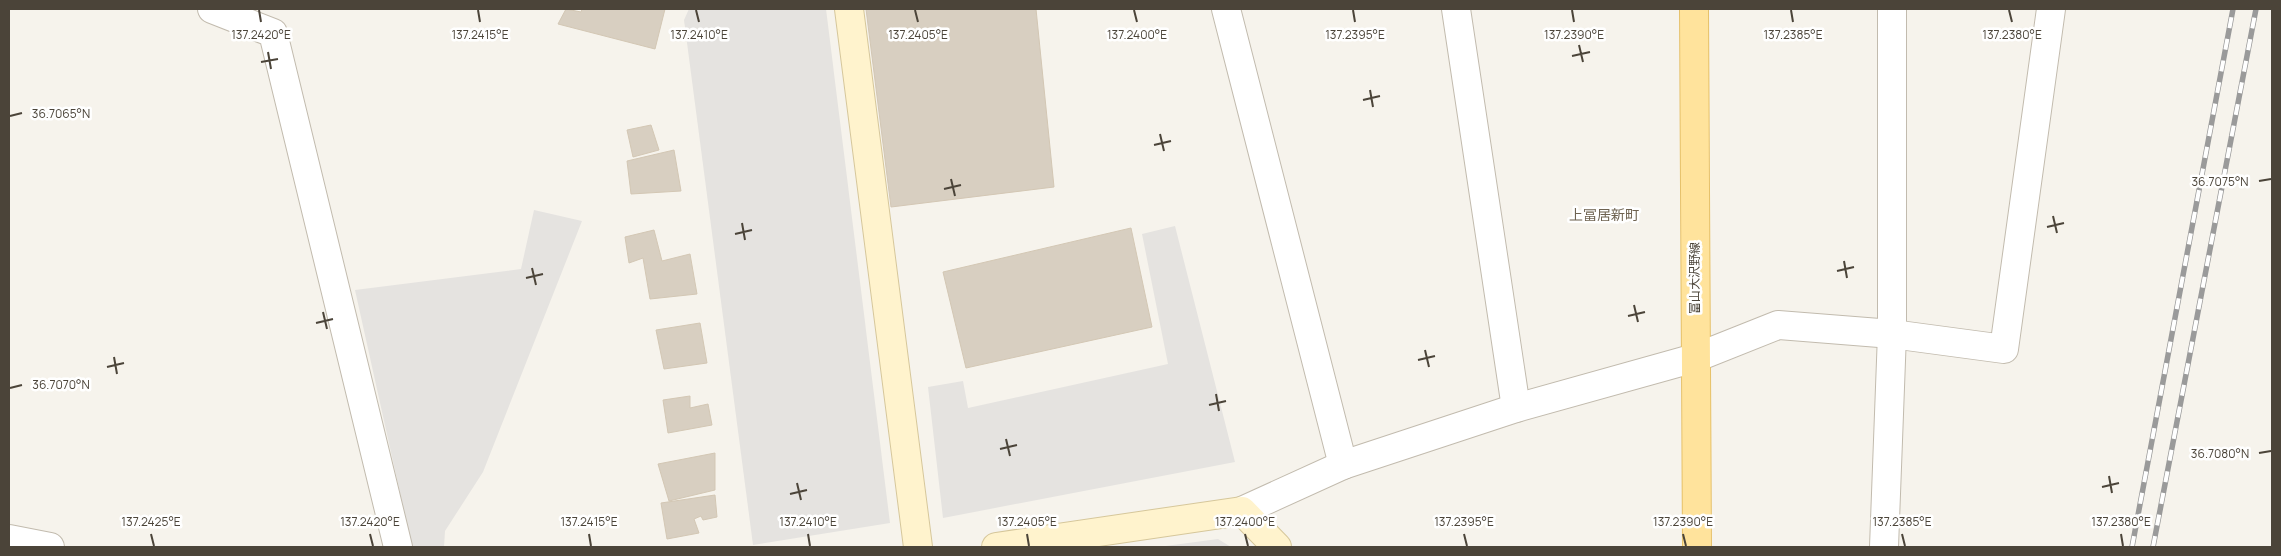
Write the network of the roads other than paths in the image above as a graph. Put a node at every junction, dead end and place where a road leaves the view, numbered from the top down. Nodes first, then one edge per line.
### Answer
1 (212, 9) edge
2 (850, 9) edge
3 (1226, 9) edge
4 (1456, 9) edge
5 (1694, 9) edge
6 (1892, 9) edge
7 (2051, 9) edge
8 (1892, 334) junction
9 (1695, 358) junction
10 (1516, 408) junction
11 (1343, 465) junction
12 (1242, 511) junction
13 (9, 539) edge
14 (50, 547) edge
15 (398, 547) edge
16 (918, 547) edge
17 (996, 547) edge
18 (1277, 547) edge
19 (1696, 547) edge
20 (1884, 547) edge

1 - 15 street
2 - 16 street
3 - 11 street
4 - 10 street
5 - 9 main road, 富山大沢野線
6 - 8 street
7 - 8 street
8 - 9 street
8 - 20 street
9 - 10 street
9 - 19 main road, 富山大沢野線
10 - 11 street
11 - 12 street
12 - 17 street
12 - 18 street
13 - 14 street

